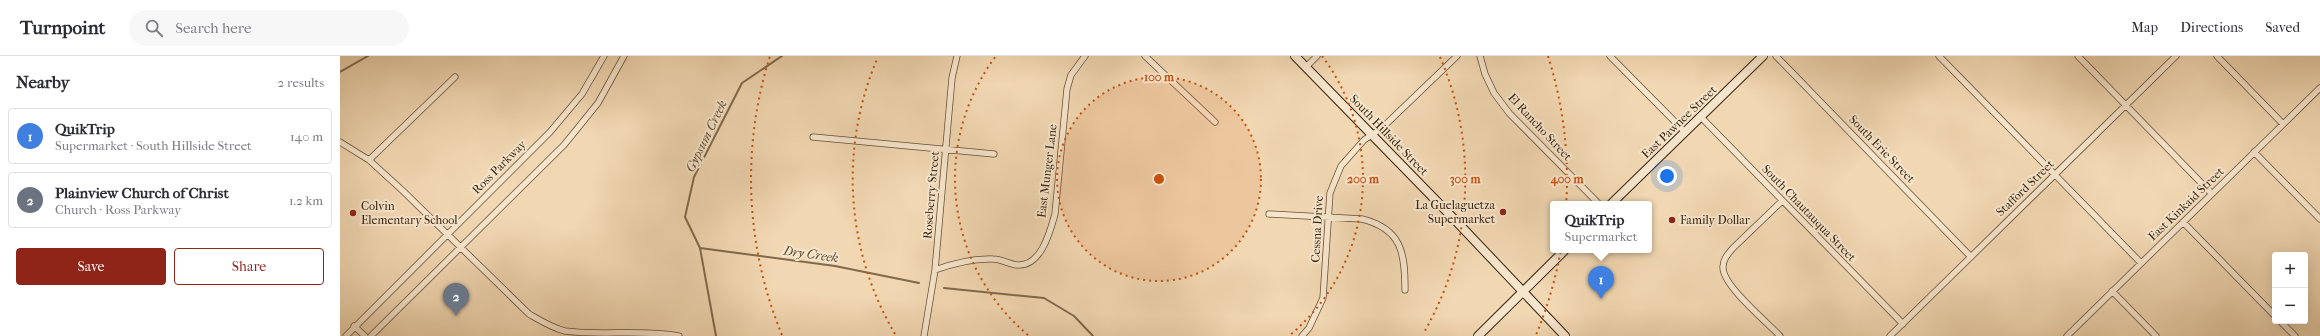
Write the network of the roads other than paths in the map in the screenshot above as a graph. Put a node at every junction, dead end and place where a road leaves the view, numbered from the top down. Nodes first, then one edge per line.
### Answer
1 (604, 56) edge
2 (624, 56) edge
3 (957, 56) edge
4 (1085, 56) edge
5 (1145, 56) edge
6 (1295, 56) edge
7 (1317, 56) edge
8 (1456, 56) edge
9 (1480, 56) edge
10 (1611, 56) edge
11 (1763, 56) edge
12 (1776, 56) edge
13 (1939, 56) edge
14 (2078, 56) edge
15 (2176, 56) edge
16 (2217, 56) edge
17 (1306, 67) junction
18 (455, 77) dead end
19 (2320, 88) edge
20 (2126, 105) junction
21 (1701, 117) junction
22 (1215, 122) dead end
23 (2283, 124) junction
24 (1685, 132) junction
25 (1373, 135) junction
26 (813, 137) dead end
27 (340, 142) edge
28 (946, 150) junction
29 (2254, 152) junction
30 (994, 154) dead end
31 (369, 160) junction
32 (2055, 174) junction
33 (2212, 194) junction
34 (1596, 201) edge
35 (1614, 201) edge
36 (1782, 201) junction
37 (1269, 214) dead end
38 (1328, 217) junction
39 (2320, 220) edge
40 (2183, 222) junction
41 (446, 235) junction
42 (460, 248) junction
43 (1562, 253) edge
44 (1971, 257) junction
45 (2141, 263) junction
46 (935, 270) junction
47 (1405, 290) dead end
48 (2112, 291) junction
49 (1523, 292) junction
50 (2272, 313) edge
51 (1903, 324) junction
52 (2283, 324) edge
53 (354, 326) junction
54 (346, 336) edge
55 (365, 336) edge
56 (372, 336) edge
57 (679, 336) edge
58 (924, 336) edge
59 (1302, 336) edge
60 (1478, 336) edge
61 (1565, 336) edge
62 (1780, 336) edge
63 (1890, 336) edge
64 (2067, 336) edge
65 (2156, 336) edge
66 (2295, 336) edge

1 - 41 street, Ross Parkway
2 - 42 street
3 - 28 street, Roseberry Street
4 - 46 street, East Munger Lane
5 - 22 street
6 - 17 main road, South Hillside Street
7 - 17 street
8 - 25 street, Cessna Drive
9 - 34 street, El Rancho Street
10 - 24 street
11 - 21 main road, East Pawnee Street
12 - 44 street, South Erie Street
13 - 32 street
14 - 20 street
15 - 20 street, Stafford Street
16 - 23 street
17 - 25 main road, South Hillside Street
18 - 31 street
19 - 23 street, East Kinkaid Street
20 - 32 street, Stafford Street
20 - 33 street
21 - 24 main road, East Pawnee Street
21 - 36 street, South Chautauqua Street
23 - 29 street, East Kinkaid Street
24 - 35 main road, East Pawnee Street
25 - 38 street, Cessna Drive
25 - 49 main road, South Hillside Street
26 - 28 street
27 - 31 street
28 - 30 street
28 - 46 street, Roseberry Street
29 - 33 street, East Kinkaid Street
29 - 39 street
31 - 41 street
32 - 44 street, Stafford Street
32 - 45 street
33 - 40 street, East Kinkaid Street
36 - 51 street, South Chautauqua Street
36 - 62 street
37 - 38 street
38 - 47 street
38 - 59 street, Cessna Drive
40 - 45 street, East Kinkaid Street
40 - 50 street
41 - 42 street
41 - 53 street, Ross Parkway
42 - 56 street
42 - 57 street
43 - 49 main road
44 - 51 street, Stafford Street
45 - 48 street, East Kinkaid Street
46 - 58 street, Roseberry Street
48 - 64 street, East Kinkaid Street
48 - 65 street
49 - 60 main road
49 - 61 main road, South Hillside Street
51 - 63 street, Stafford Street
52 - 66 street
53 - 54 street, Ross Parkway
53 - 55 street

